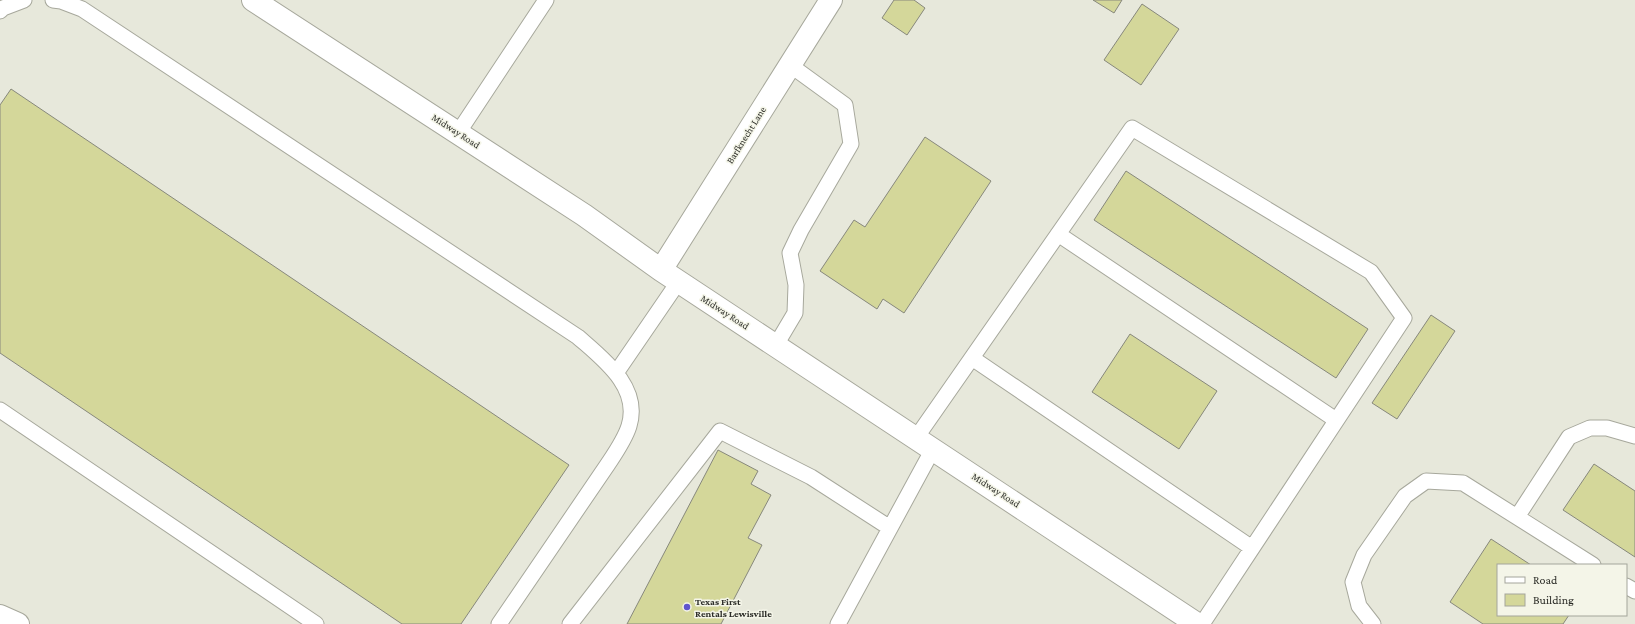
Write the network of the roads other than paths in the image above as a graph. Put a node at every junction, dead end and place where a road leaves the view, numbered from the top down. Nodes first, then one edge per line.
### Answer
1 (24, 0) edge
2 (53, 0) edge
3 (254, 0) edge
4 (546, 0) edge
5 (831, 0) edge
6 (0, 11) edge
7 (790, 65) junction
8 (458, 133) junction
9 (1058, 234) junction
10 (661, 270) junction
11 (679, 281) junction
12 (776, 345) junction
13 (972, 358) junction
14 (616, 373) junction
15 (0, 410) edge
16 (1336, 420) junction
17 (1635, 436) edge
18 (925, 444) junction
19 (1517, 517) junction
20 (890, 528) junction
21 (1252, 548) junction
22 (1591, 564) edge
23 (0, 616) edge
24 (18, 624) edge
25 (316, 624) edge
26 (499, 624) edge
27 (570, 624) edge
28 (838, 624) edge
29 (1197, 624) edge
30 (1202, 624) edge
31 (1372, 624) edge

1 - 6 lane
2 - 14 lane
3 - 8 street, Midway Road
4 - 8 lane
5 - 7 street, Barfknecht Lane
7 - 10 street, Barfknecht Lane
7 - 12 lane
8 - 10 street, Midway Road
9 - 13 lane
9 - 16 lane
9 - 16 lane
10 - 11 street, Midway Road
11 - 12 street, Midway Road
11 - 14 lane
12 - 18 street, Midway Road
13 - 18 lane
13 - 21 lane
14 - 26 lane
15 - 25 lane
16 - 21 lane
17 - 19 lane
18 - 20 lane
18 - 29 street, Midway Road
19 - 22 lane
19 - 31 lane
20 - 27 lane
20 - 28 lane
21 - 30 lane
23 - 24 street

